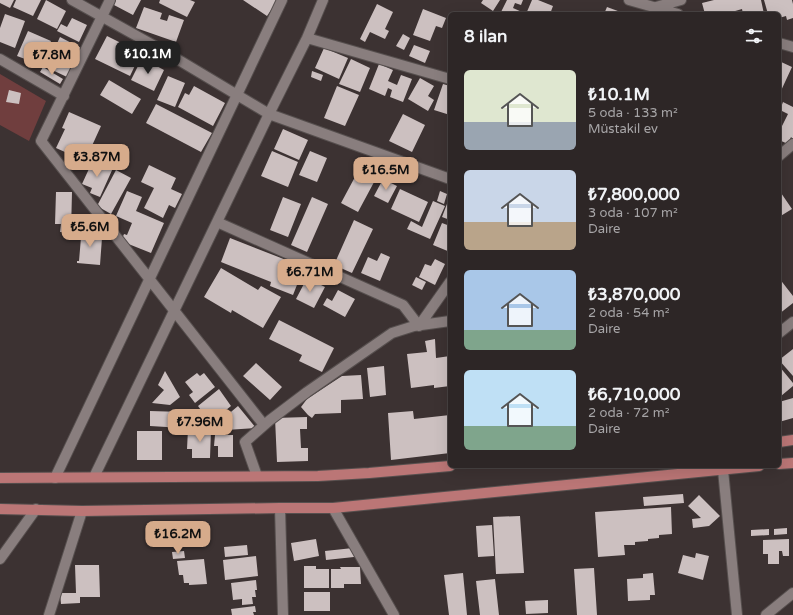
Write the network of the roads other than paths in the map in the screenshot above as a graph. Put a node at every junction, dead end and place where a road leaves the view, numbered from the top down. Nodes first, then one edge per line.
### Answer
1 (72, 0) edge
2 (110, 0) edge
3 (282, 0) edge
4 (324, 0) edge
5 (629, 0) edge
6 (681, 0) edge
7 (655, 8) junction
8 (670, 12) edge
9 (102, 17) junction
10 (307, 38) junction
11 (781, 44) edge
12 (793, 47) edge
13 (0, 59) edge
14 (448, 78) edge
15 (237, 95) junction
16 (64, 96) junction
17 (269, 114) junction
18 (793, 144) edge
19 (781, 154) edge
20 (448, 178) edge
21 (217, 222) junction
22 (149, 279) junction
23 (448, 285) edge
24 (174, 311) junction
25 (448, 321) edge
26 (793, 322) edge
27 (419, 326) junction
28 (781, 331) edge
29 (264, 425) junction
30 (793, 440) edge
31 (781, 442) edge
32 (793, 463) edge
33 (781, 464) edge
34 (448, 466) edge
35 (740, 468) edge
36 (722, 470) junction
37 (257, 476) junction
38 (94, 477) junction
39 (0, 478) edge
40 (55, 478) junction
41 (280, 508) junction
42 (333, 508) junction
43 (0, 509) edge
44 (36, 509) junction
45 (82, 510) junction
46 (0, 559) edge
47 (793, 593) edge
48 (50, 615) edge
49 (283, 615) edge
50 (394, 615) edge
51 (737, 615) edge
52 (766, 615) edge

1 - 9 street
2 - 9 street
3 - 15 street
4 - 10 street
5 - 7 street
6 - 7 street
7 - 8 street
9 - 15 street
9 - 16 street
10 - 14 street
10 - 17 street
11 - 12 street
13 - 16 street
15 - 17 street
15 - 22 street
16 - 22 street
17 - 20 street
17 - 21 street
18 - 19 street
21 - 24 street
21 - 27 street
22 - 24 street
22 - 40 street
23 - 27 street
24 - 29 street
24 - 38 street
25 - 27 street
26 - 28 street
27 - 29 street
29 - 37 street
30 - 31 main road
32 - 33 main road
34 - 37 main road
35 - 36 main road
36 - 42 main road
36 - 51 street
37 - 38 main road
38 - 40 main road
39 - 40 main road
41 - 42 main road
41 - 45 main road
41 - 49 street
42 - 50 street
43 - 44 main road
44 - 45 main road
44 - 46 street
45 - 48 street
47 - 52 street

